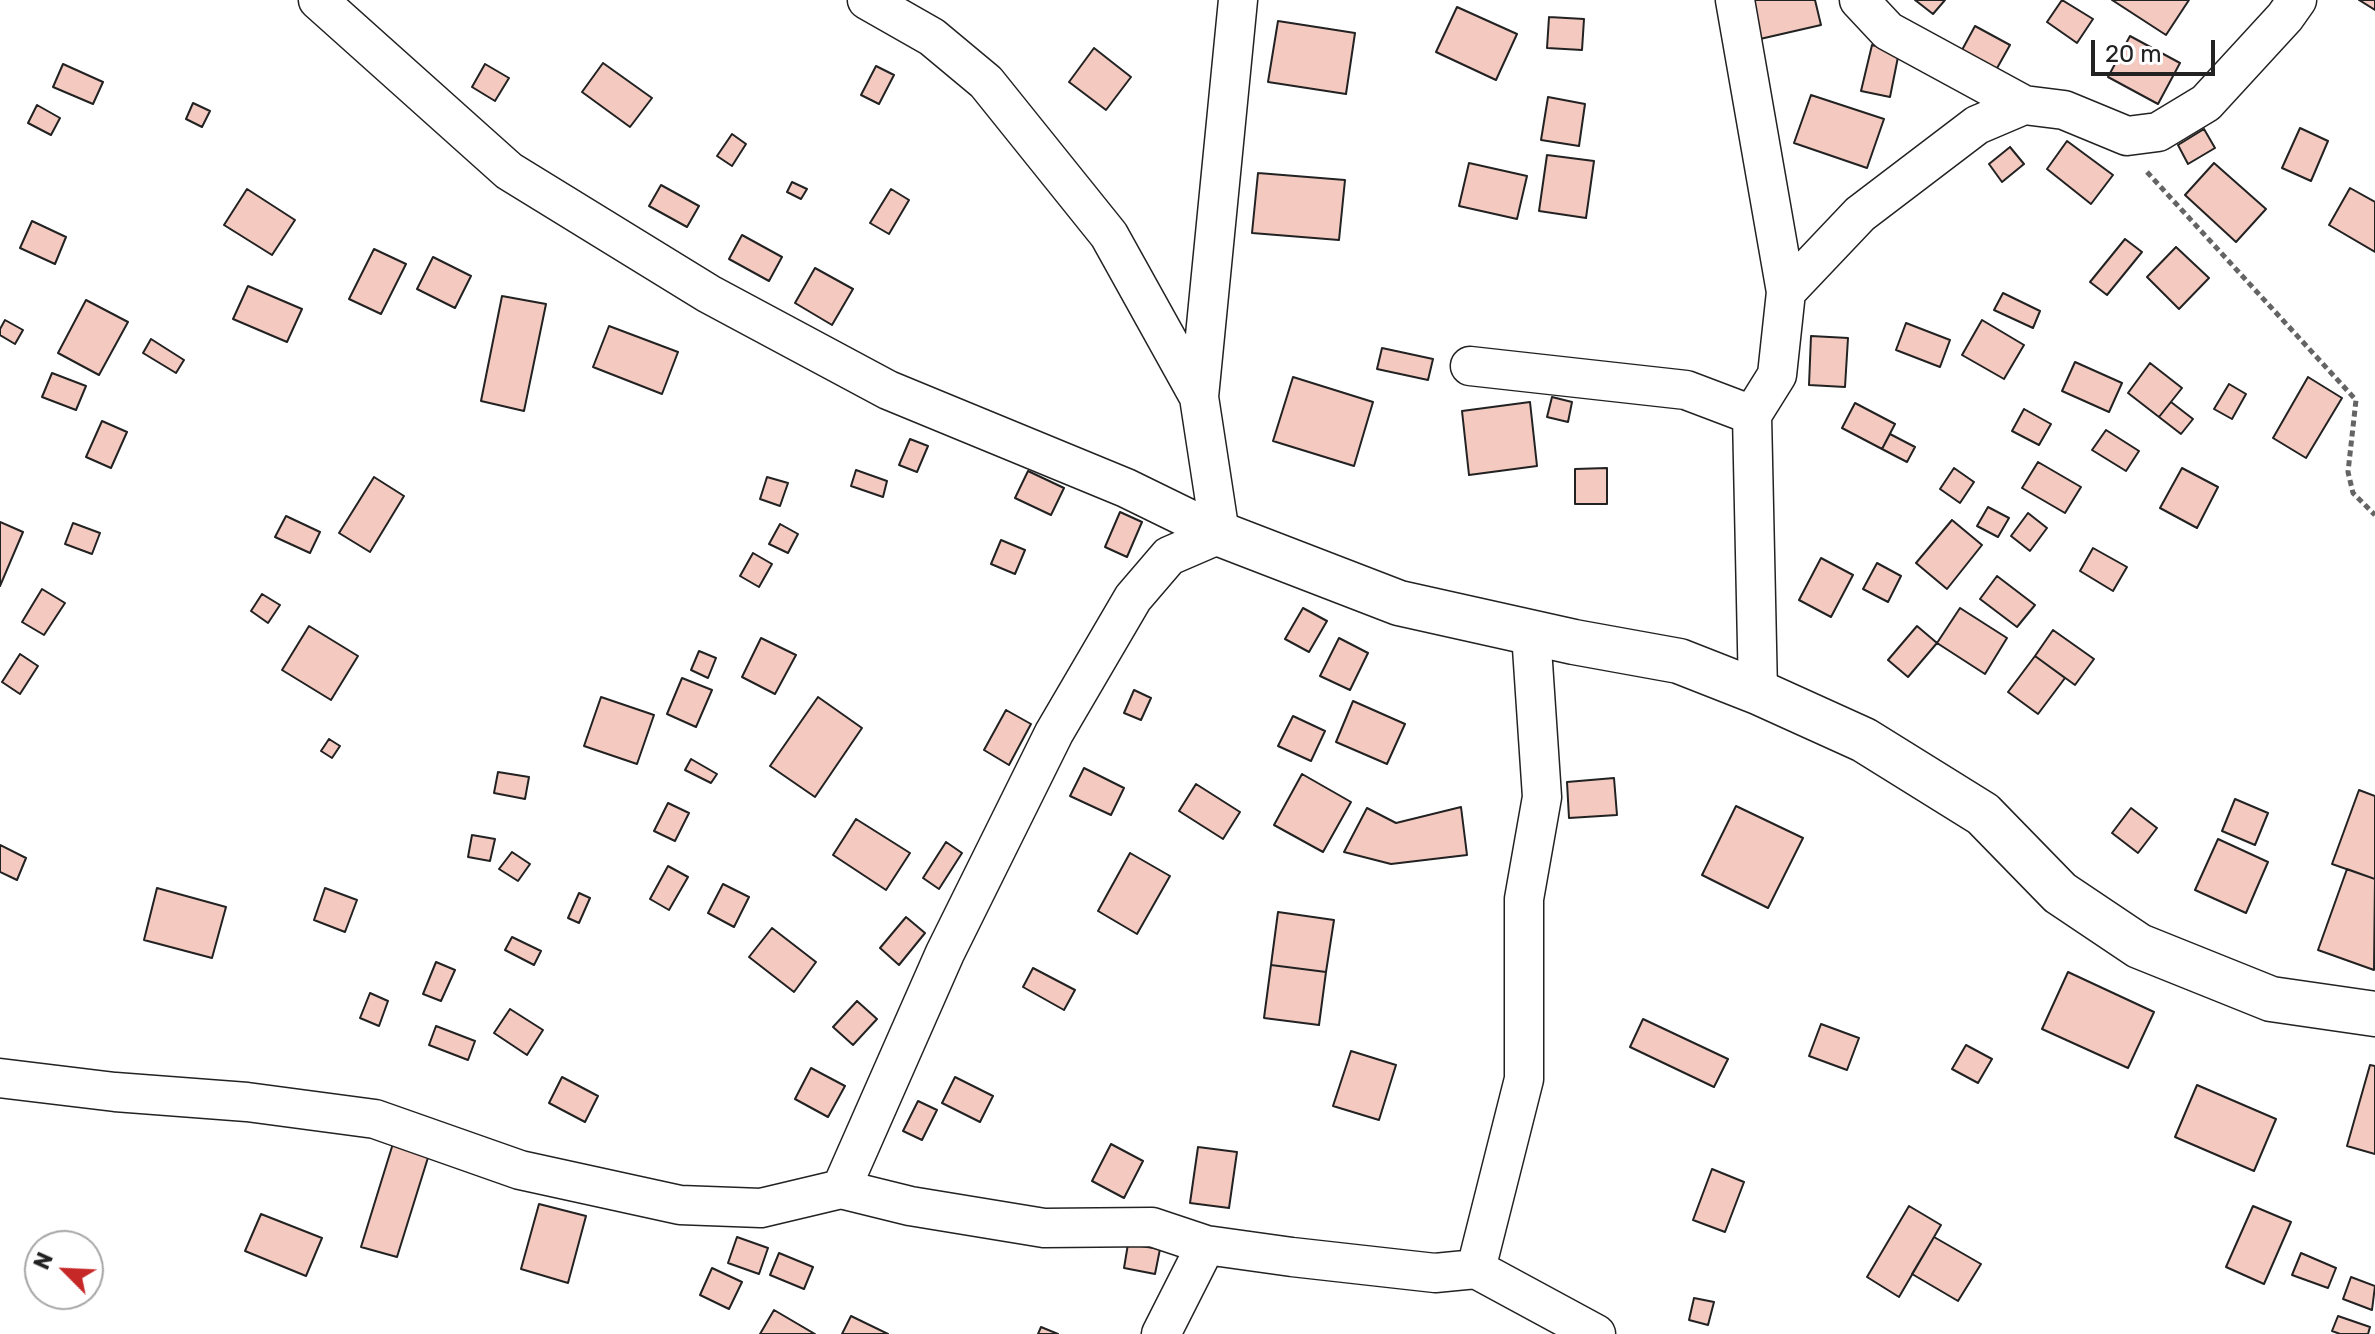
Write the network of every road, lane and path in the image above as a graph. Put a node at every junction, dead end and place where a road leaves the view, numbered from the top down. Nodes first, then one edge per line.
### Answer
1 (318, 0) edge
2 (867, 0) edge
3 (1238, 0) edge
4 (1735, 0) edge
5 (1859, 0) edge
6 (2297, 0) edge
7 (2024, 105) junction
8 (2127, 136) junction
9 (1786, 292) junction
10 (1470, 366) dead end
11 (1199, 397) junction
12 (1752, 415) junction
13 (2375, 515) edge
14 (1220, 534) junction
15 (1531, 633) junction
16 (1758, 692) junction
17 (2375, 1014) edge
18 (0, 1078) edge
19 (841, 1189) junction
20 (1206, 1245) junction
21 (1476, 1269) junction
22 (1563, 1326) edge
23 (1161, 1334) edge
24 (1596, 1334) edge

1 - 14 street
2 - 11 street
3 - 11 street
4 - 9 street
5 - 7 street
6 - 8 street
7 - 8 street
7 - 9 street
8 - 13 path
9 - 12 street
10 - 12 street
11 - 14 street
12 - 16 street
14 - 15 street
14 - 19 street
15 - 16 street
15 - 21 street
16 - 17 street
18 - 19 street
19 - 20 street
20 - 21 street
20 - 23 street
21 - 22 street
22 - 24 street

